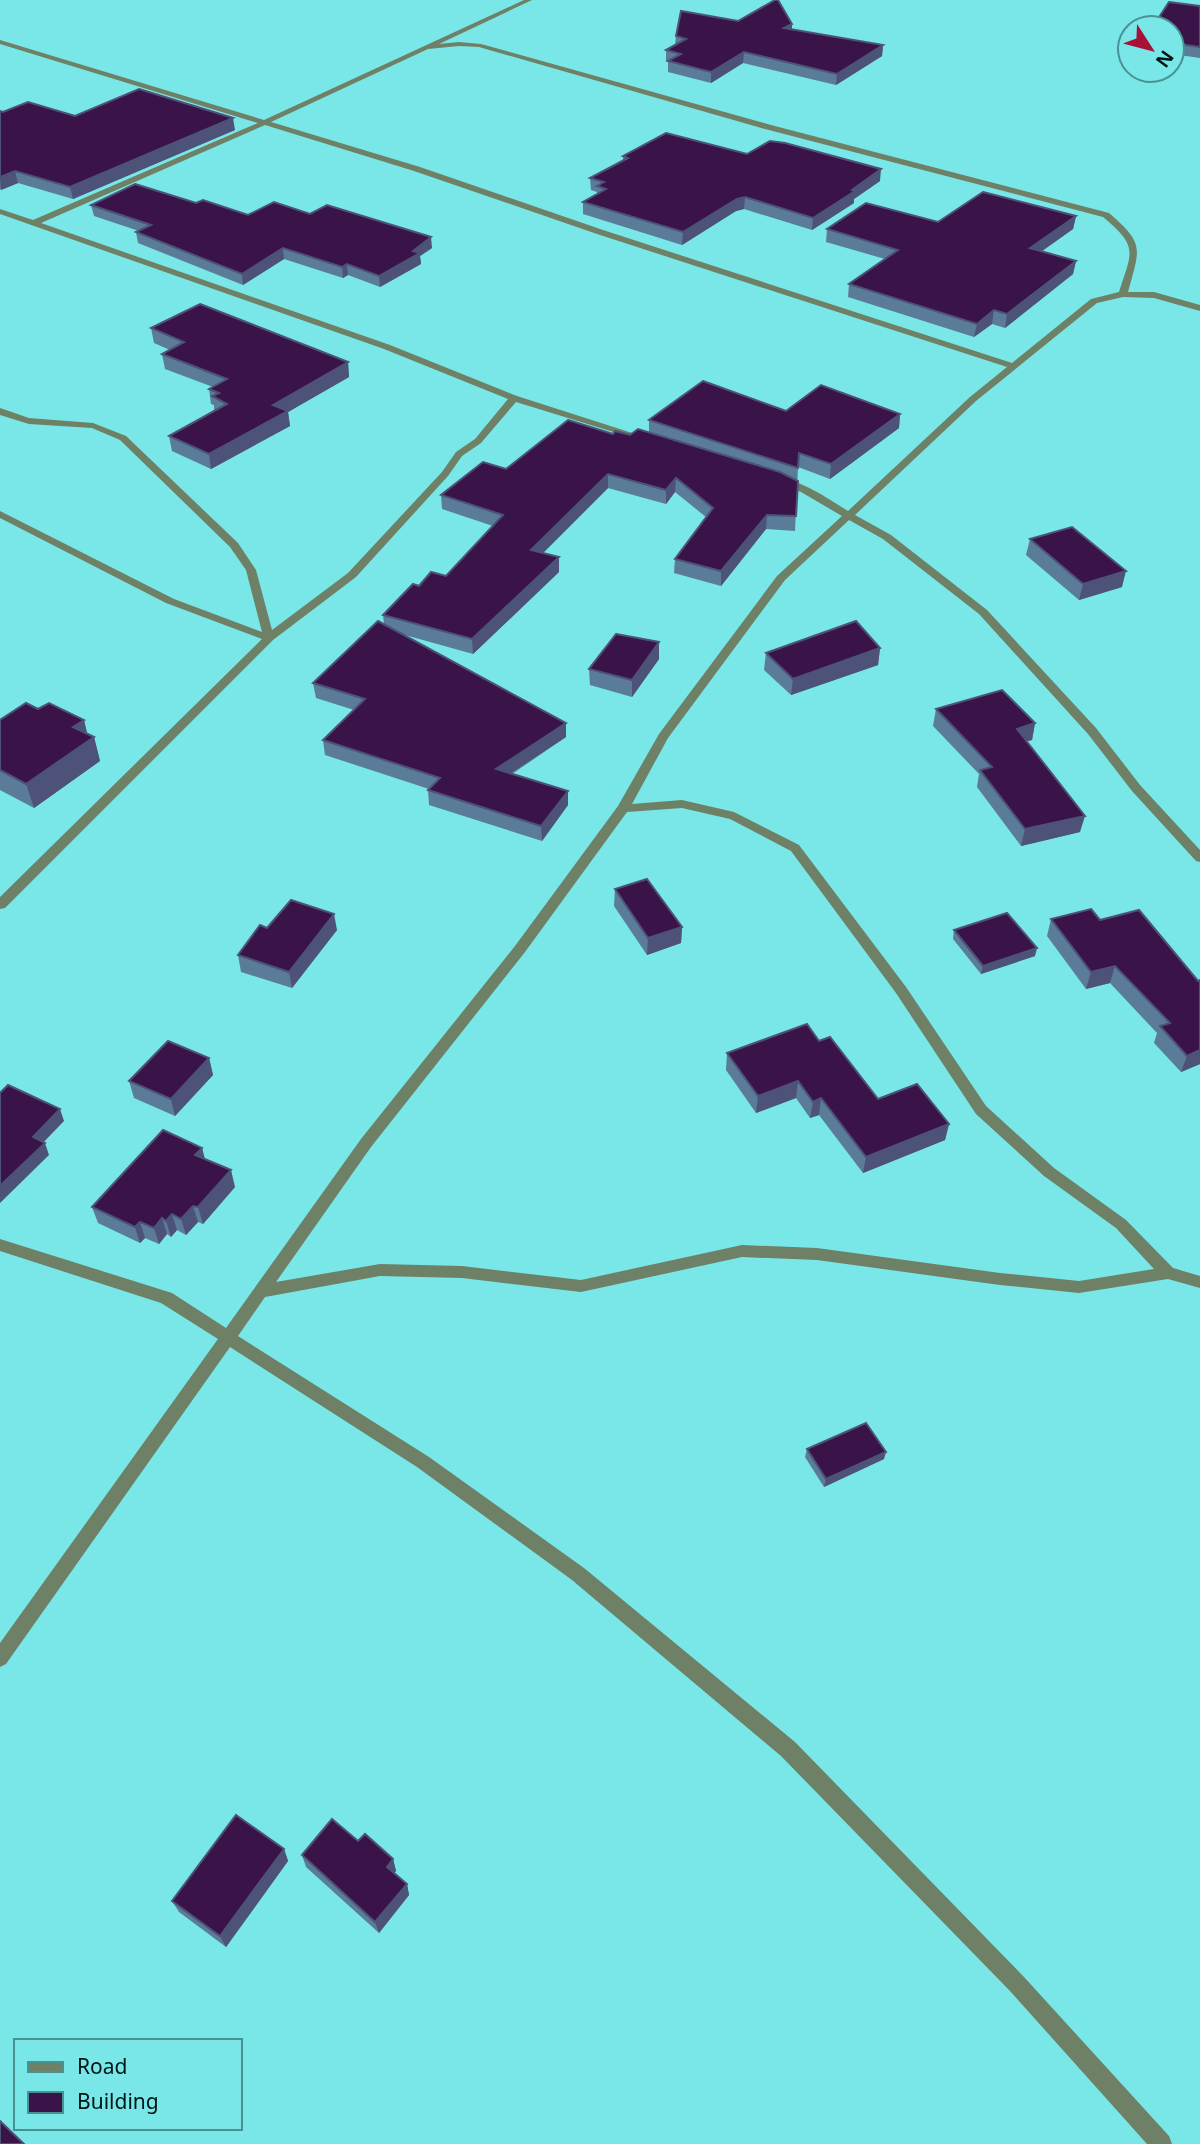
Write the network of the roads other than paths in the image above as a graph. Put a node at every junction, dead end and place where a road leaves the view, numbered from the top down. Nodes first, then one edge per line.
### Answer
1 (529, 0) edge
2 (0, 42) edge
3 (423, 48) junction
4 (266, 122) junction
5 (0, 211) edge
6 (33, 223) junction
7 (1123, 294) junction
8 (1200, 308) edge
9 (1013, 366) junction
10 (514, 398) junction
11 (0, 411) edge
12 (655, 442) edge
13 (771, 478) edge
14 (0, 514) edge
15 (849, 514) junction
16 (269, 638) junction
17 (623, 808) junction
18 (1200, 858) edge
19 (0, 905) edge
20 (0, 1245) edge
21 (1168, 1272) junction
22 (1200, 1282) edge
23 (262, 1291) junction
24 (229, 1338) junction
25 (0, 1658) edge
26 (1161, 2144) edge

1 - 3 street
2 - 4 street
3 - 4 street
3 - 7 street
4 - 6 street
4 - 9 street
5 - 6 street
6 - 10 street
7 - 8 street
7 - 9 street
9 - 15 street
10 - 12 street
10 - 16 street
11 - 16 street
13 - 15 street
14 - 16 street
15 - 17 street
15 - 18 street
16 - 19 street
17 - 21 street
17 - 23 street
20 - 24 street
21 - 22 street
21 - 23 street
23 - 24 street
24 - 25 street
24 - 26 street

